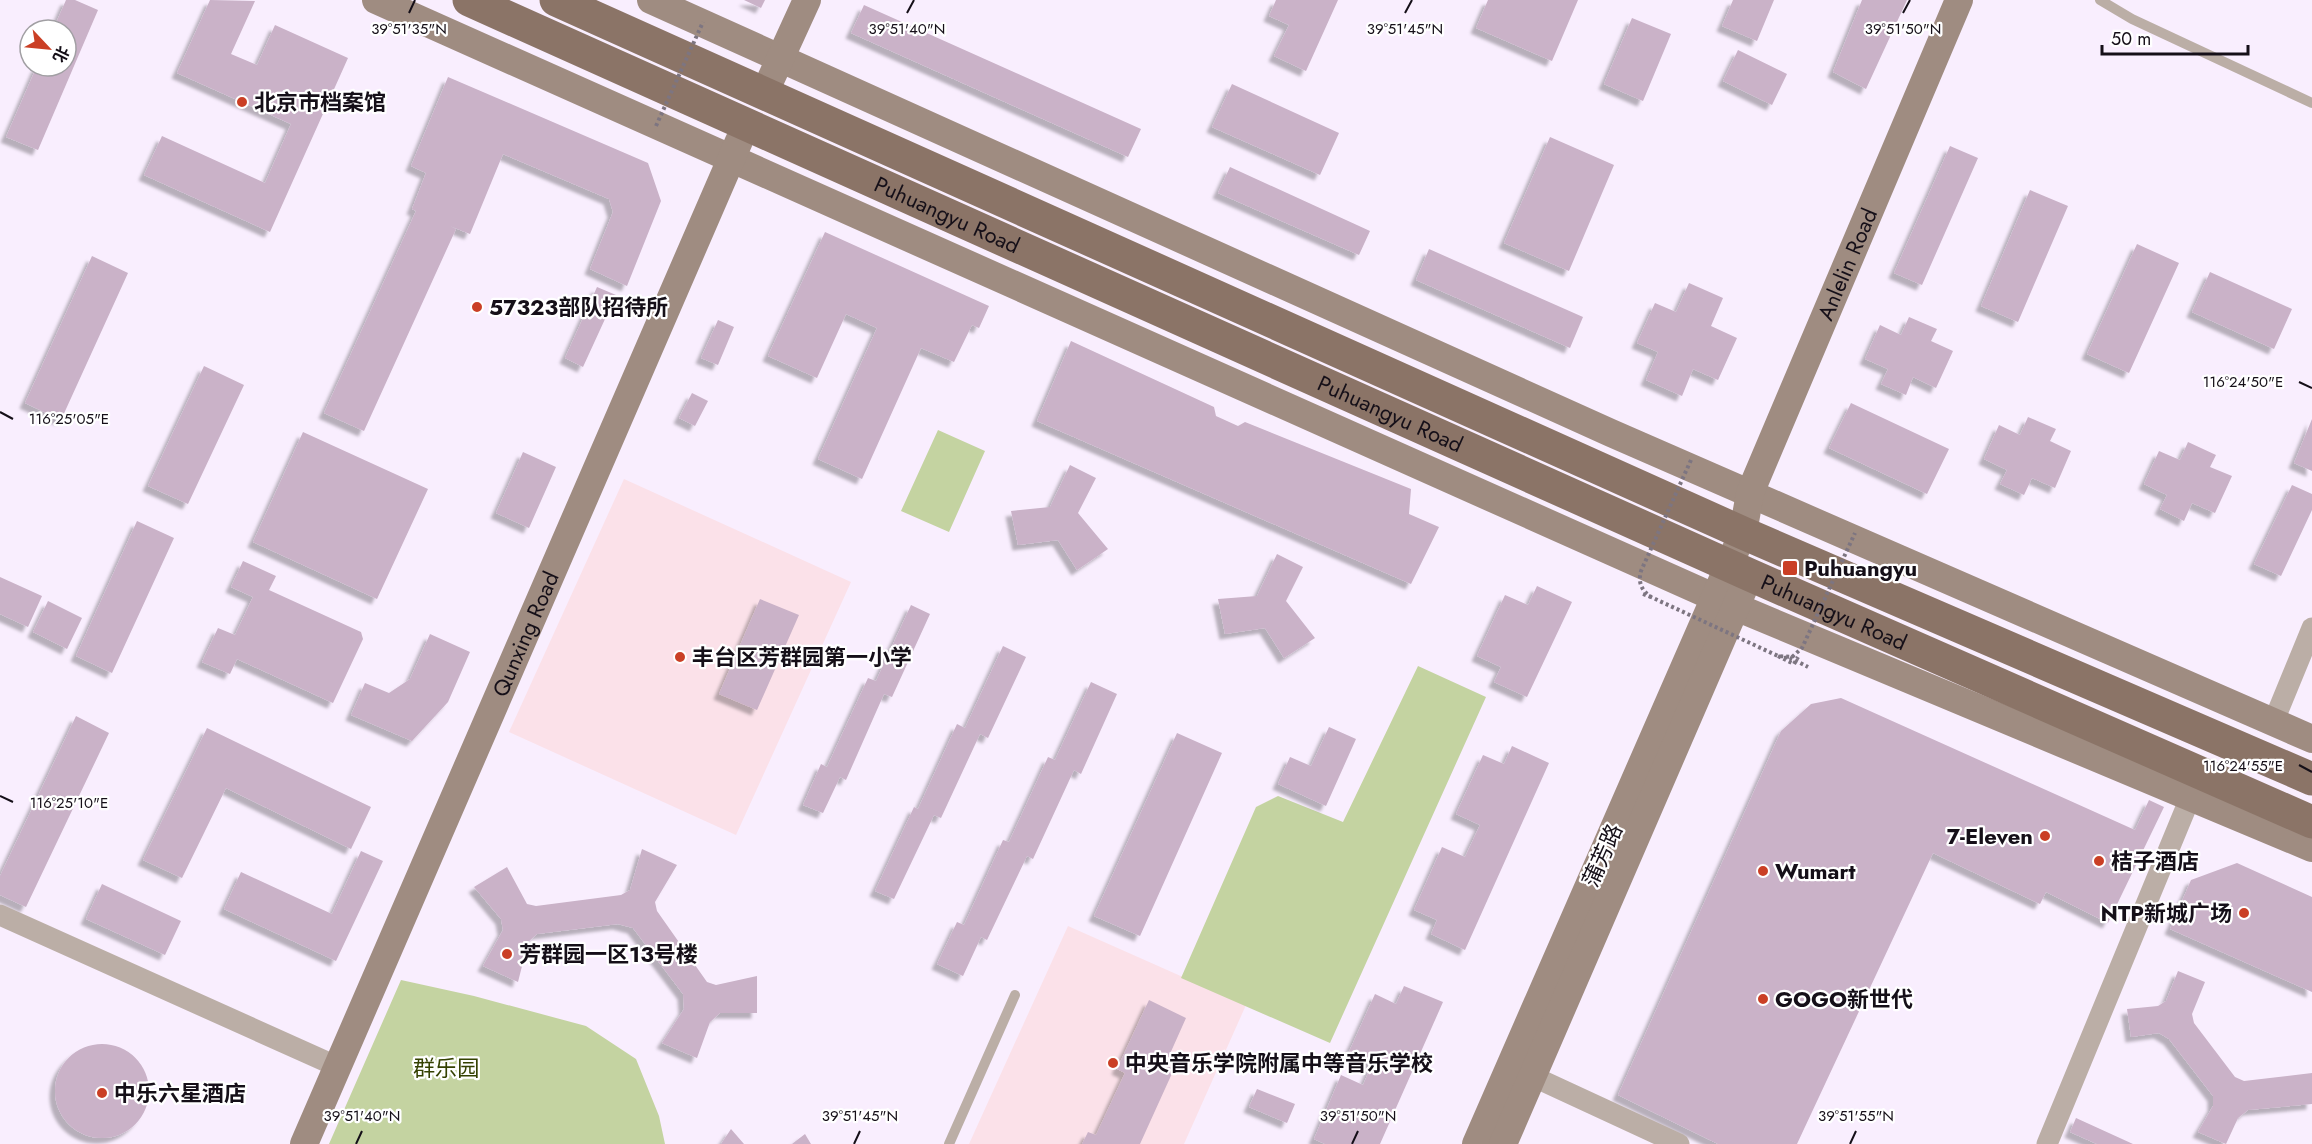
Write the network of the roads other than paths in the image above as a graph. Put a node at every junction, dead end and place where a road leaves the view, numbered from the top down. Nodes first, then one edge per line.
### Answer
1 (376, 0) edge
2 (469, 0) edge
3 (556, 0) edge
4 (651, 0) edge
5 (807, 0) edge
6 (1959, 0) edge
7 (2100, 0) edge
8 (781, 58) junction
9 (764, 94) junction
10 (2312, 103) edge
11 (746, 124) junction
12 (731, 158) junction
13 (1750, 493) junction
14 (1743, 533) junction
15 (1739, 570) junction
16 (1725, 602) junction
17 (2312, 628) edge
18 (2273, 723) junction
19 (2312, 740) edge
20 (2312, 779) edge
21 (2190, 798) junction
22 (2305, 836) edge
23 (0, 915) edge
24 (1015, 994) dead end
25 (336, 1066) junction
26 (1532, 1076) junction
27 (304, 1144) edge
28 (949, 1144) edge
29 (1476, 1144) edge
30 (1503, 1144) edge
31 (1679, 1144) edge
32 (2047, 1144) edge

1 - 12 street
2 - 11 main road, Puhuangyu Road
3 - 9 main road, Puhuangyu Road
4 - 8 street
5 - 8 street
6 - 13 street, Anlelin Road
7 - 10 lane
8 - 9 street
8 - 13 street
9 - 14 main road, Puhuangyu Road
11 - 12 street, Qunxing Road
11 - 15 main road, Puhuangyu Road
12 - 16 street
12 - 25 street, Qunxing Road
13 - 14 street, Anlelin Road
13 - 18 street
14 - 15 street, Anlelin Road
14 - 20 main road, Puhuangyu Road
15 - 16 street, 蒲芳路
15 - 22 main road, Puhuangyu Road
16 - 21 street
16 - 26 street, 蒲芳路
16 - 29 street, 蒲芳路
17 - 18 street
18 - 19 street
21 - 22 street
21 - 32 street
23 - 25 street
24 - 28 lane
25 - 27 street, Qunxing Road
26 - 30 street, 蒲芳路
26 - 31 street

